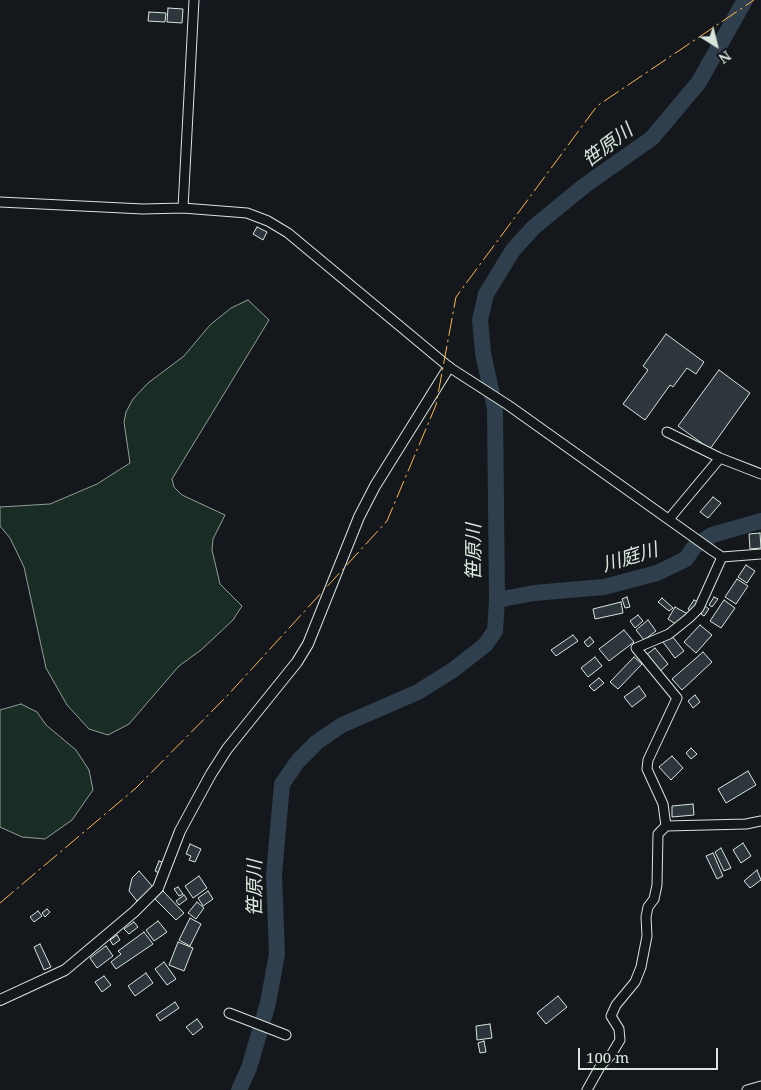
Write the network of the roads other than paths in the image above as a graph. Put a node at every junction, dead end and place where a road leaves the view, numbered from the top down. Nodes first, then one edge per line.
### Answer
1 (194, 0) edge
2 (0, 202) edge
3 (183, 208) junction
4 (449, 367) junction
5 (667, 432) dead end
6 (720, 458) junction
7 (761, 474) edge
8 (669, 519) junction
9 (761, 554) edge
10 (722, 557) junction
11 (761, 821) edge
12 (666, 826) junction
13 (0, 1000) edge
14 (229, 1013) dead end
15 (286, 1035) dead end
16 (761, 1086) edge
17 (587, 1090) edge
18 (747, 1090) edge

1 - 3 street
2 - 3 street
3 - 4 street
4 - 8 street
4 - 13 street
5 - 6 street
6 - 7 street
6 - 8 street
8 - 10 street
9 - 10 street
10 - 12 street
11 - 12 street
12 - 17 street
14 - 15 street
16 - 18 street

